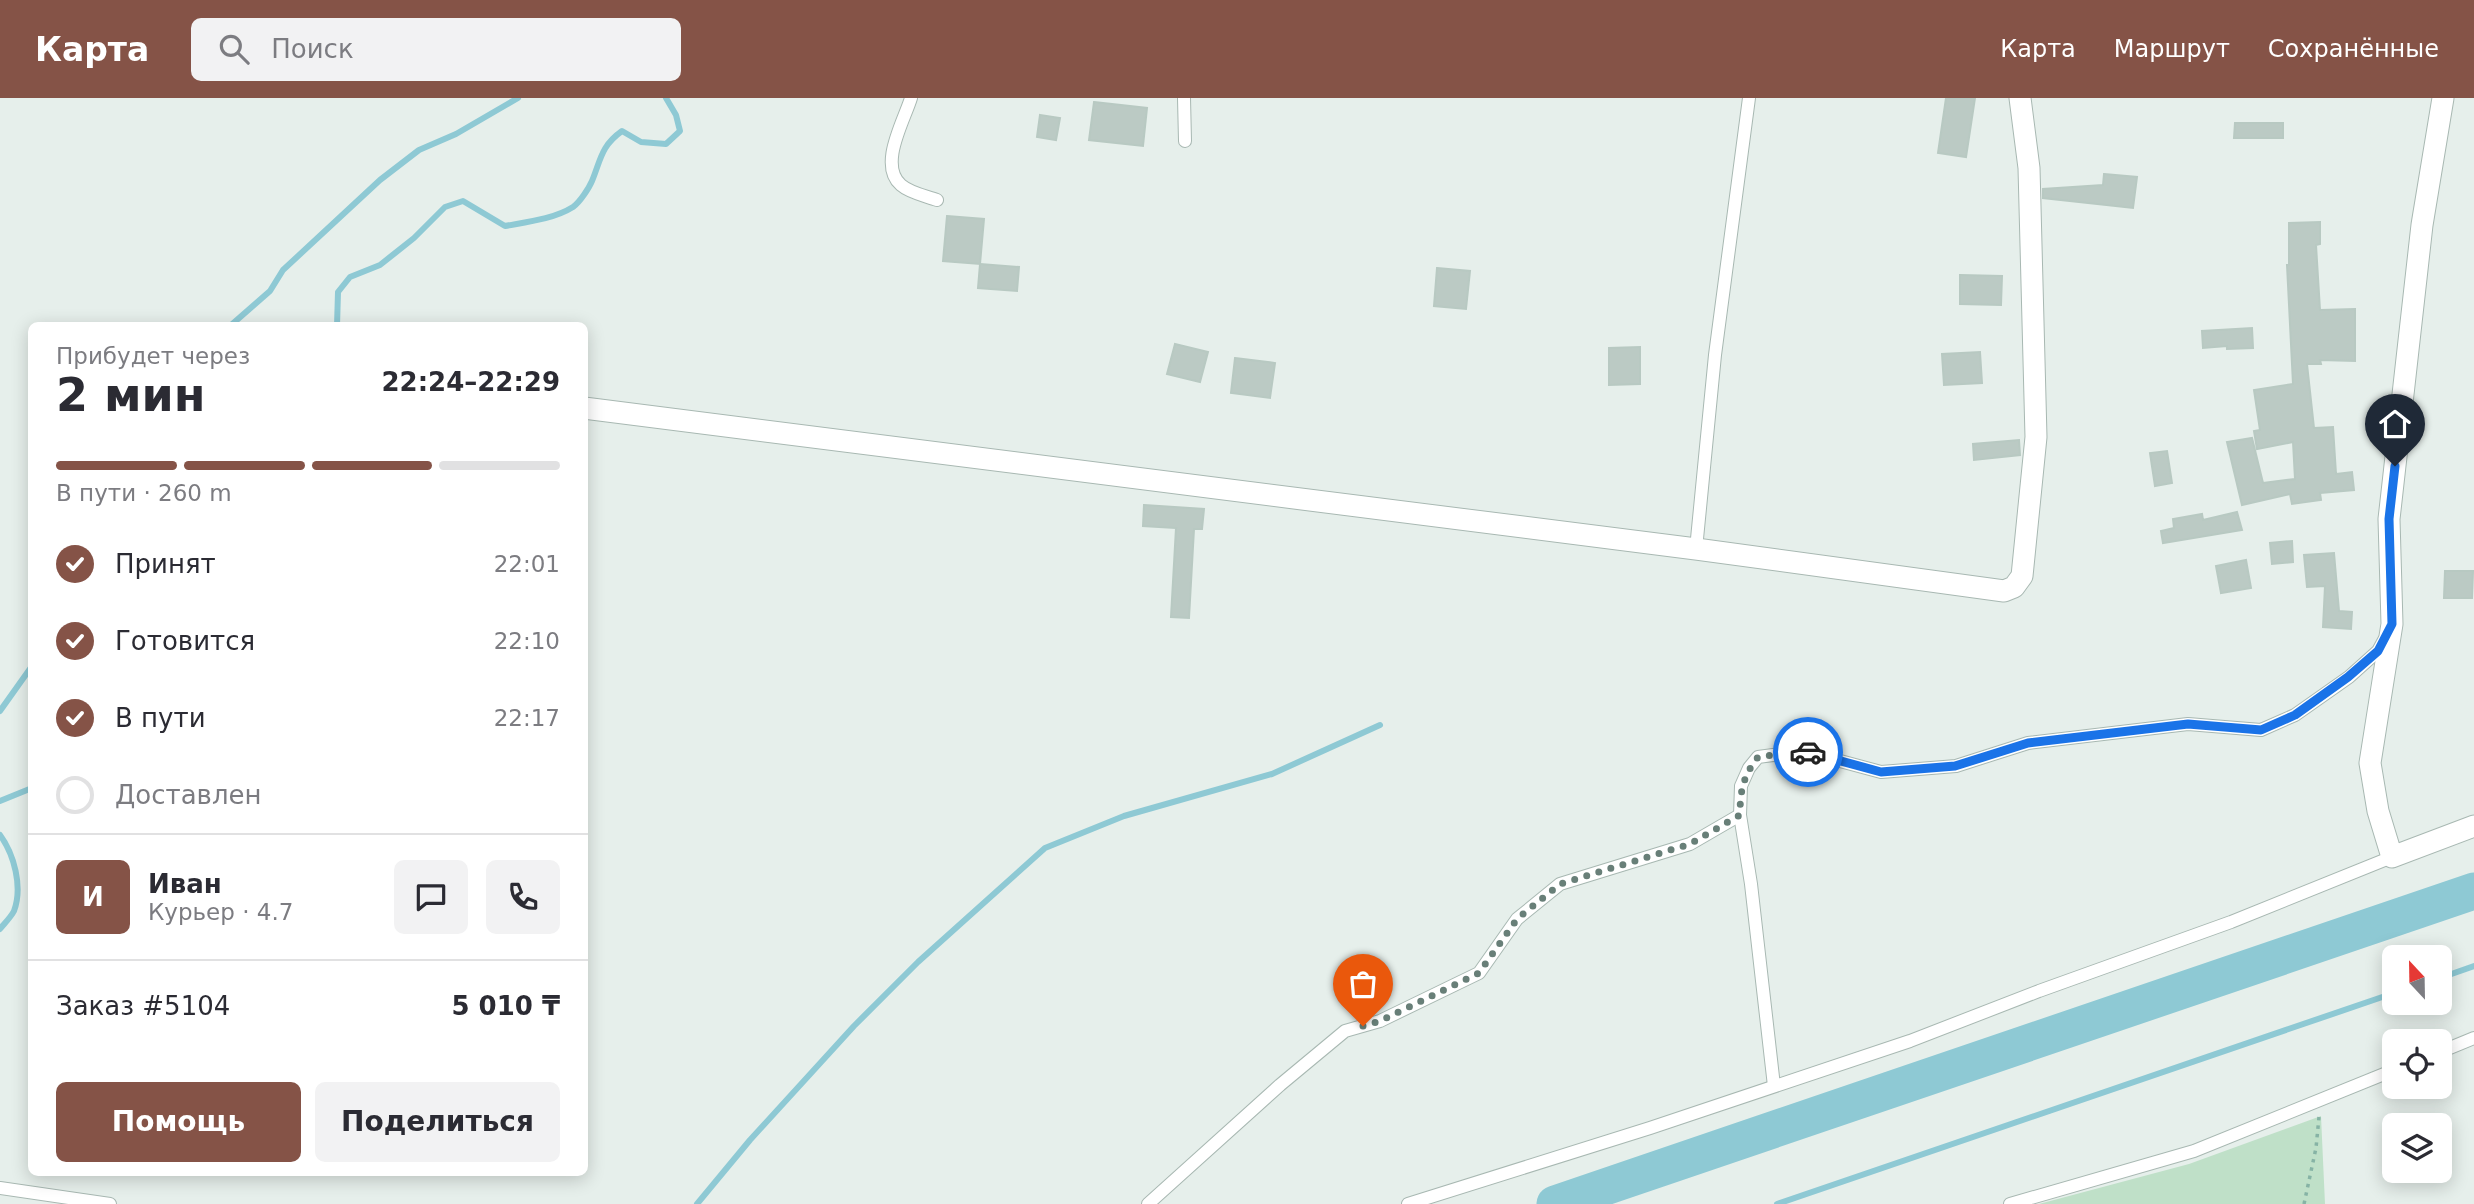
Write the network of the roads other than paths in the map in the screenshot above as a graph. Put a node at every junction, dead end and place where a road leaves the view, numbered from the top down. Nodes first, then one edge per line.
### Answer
1 (911, 98) edge
2 (1184, 98) edge
3 (1749, 98) edge
4 (2020, 98) edge
5 (2443, 98) edge
6 (1185, 141) dead end
7 (937, 200) dead end
8 (588, 409) edge
9 (1696, 549) junction
10 (2392, 624) junction
11 (1740, 815) junction
12 (2474, 826) edge
13 (2392, 857) junction
14 (2474, 1038) edge
15 (2452, 1047) edge
16 (2382, 1075) edge
17 (1773, 1086) junction
18 (0, 1188) edge
19 (110, 1204) edge
20 (1148, 1204) edge
21 (1408, 1204) edge
22 (2010, 1204) edge

1 - 7 lane
2 - 6 lane
3 - 9 lane
4 - 9 street
5 - 10 street
8 - 9 street
10 - 11 lane
10 - 13 street
11 - 17 lane
11 - 20 lane
12 - 13 street
13 - 17 lane
14 - 15 lane
16 - 22 lane
17 - 21 lane
18 - 19 lane

